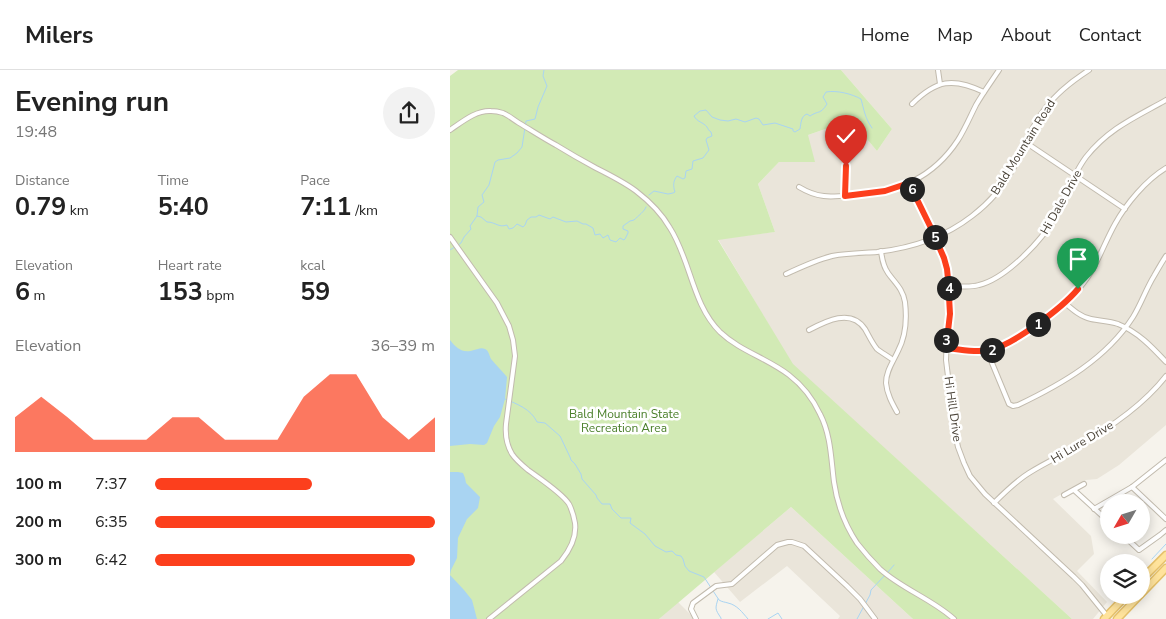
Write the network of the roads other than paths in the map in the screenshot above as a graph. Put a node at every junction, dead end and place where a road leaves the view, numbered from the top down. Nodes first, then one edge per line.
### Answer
1 (938, 70) edge
2 (999, 70) edge
3 (1089, 70) edge
4 (940, 84) junction
5 (984, 92) junction
6 (1166, 100) edge
7 (912, 104) dead end
8 (450, 130) edge
9 (1026, 142) junction
10 (844, 149) dead end
11 (1166, 168) edge
12 (1075, 175) junction
13 (909, 183) junction
14 (799, 187) dead end
15 (845, 196) junction
16 (1125, 209) junction
17 (450, 237) edge
18 (935, 238) junction
19 (881, 251) junction
20 (1166, 256) edge
21 (786, 274) dead end
22 (949, 286) junction
23 (1065, 303) junction
24 (1125, 328) junction
25 (809, 330) dead end
26 (946, 348) junction
27 (988, 351) junction
28 (893, 360) junction
29 (1166, 362) edge
30 (1166, 376) edge
31 (897, 412) dead end
32 (1166, 460) edge
33 (1084, 484) dead end
34 (1132, 487) junction
35 (1074, 490) junction
36 (1064, 495) dead end
37 (994, 503) junction
38 (1094, 509) junction
39 (1100, 514) edge
40 (1166, 519) edge
41 (1166, 530) edge
42 (1150, 542) edge
43 (1133, 544) edge
44 (1148, 544) edge
45 (1166, 555) edge
46 (1166, 568) edge
47 (1150, 572) edge
48 (1150, 585) edge
49 (1118, 604) edge
50 (1131, 604) edge
51 (1105, 617) edge
52 (489, 619) edge
53 (696, 619) edge
54 (875, 619) edge
55 (954, 619) edge
56 (1117, 619) edge

1 - 4 street
2 - 5 street
3 - 9 street, Bald Mountain Road
4 - 5 street
4 - 7 street
5 - 13 street
6 - 12 street, Hi Dale Drive
8 - 55 street
9 - 12 street
9 - 18 street, Bald Mountain Road
10 - 15 street
11 - 16 street
12 - 16 street
12 - 22 street, Hi Dale Drive
13 - 15 street
13 - 18 street, Hi Hill Drive
14 - 15 street
16 - 23 street
17 - 52 street
18 - 19 street, Bald Mountain Road
18 - 22 street, Hi Hill Drive
19 - 21 street, Bald Mountain Road
19 - 28 street
20 - 24 street
22 - 26 street, Hi Hill Drive
23 - 24 street
23 - 27 street
24 - 27 street
24 - 29 street
25 - 28 street
26 - 27 street
26 - 37 street, Hi Hill Drive
28 - 31 street
30 - 37 street, Hi Lure Drive
32 - 34 street
33 - 35 street
34 - 38 street
34 - 40 street
35 - 36 street
35 - 38 street
37 - 51 street, Hi Hill Drive
38 - 39 street
41 - 42 street
43 - 44 street
45 - 47 main road
46 - 48 main road
49 - 51 main road
50 - 56 main road
53 - 54 street

